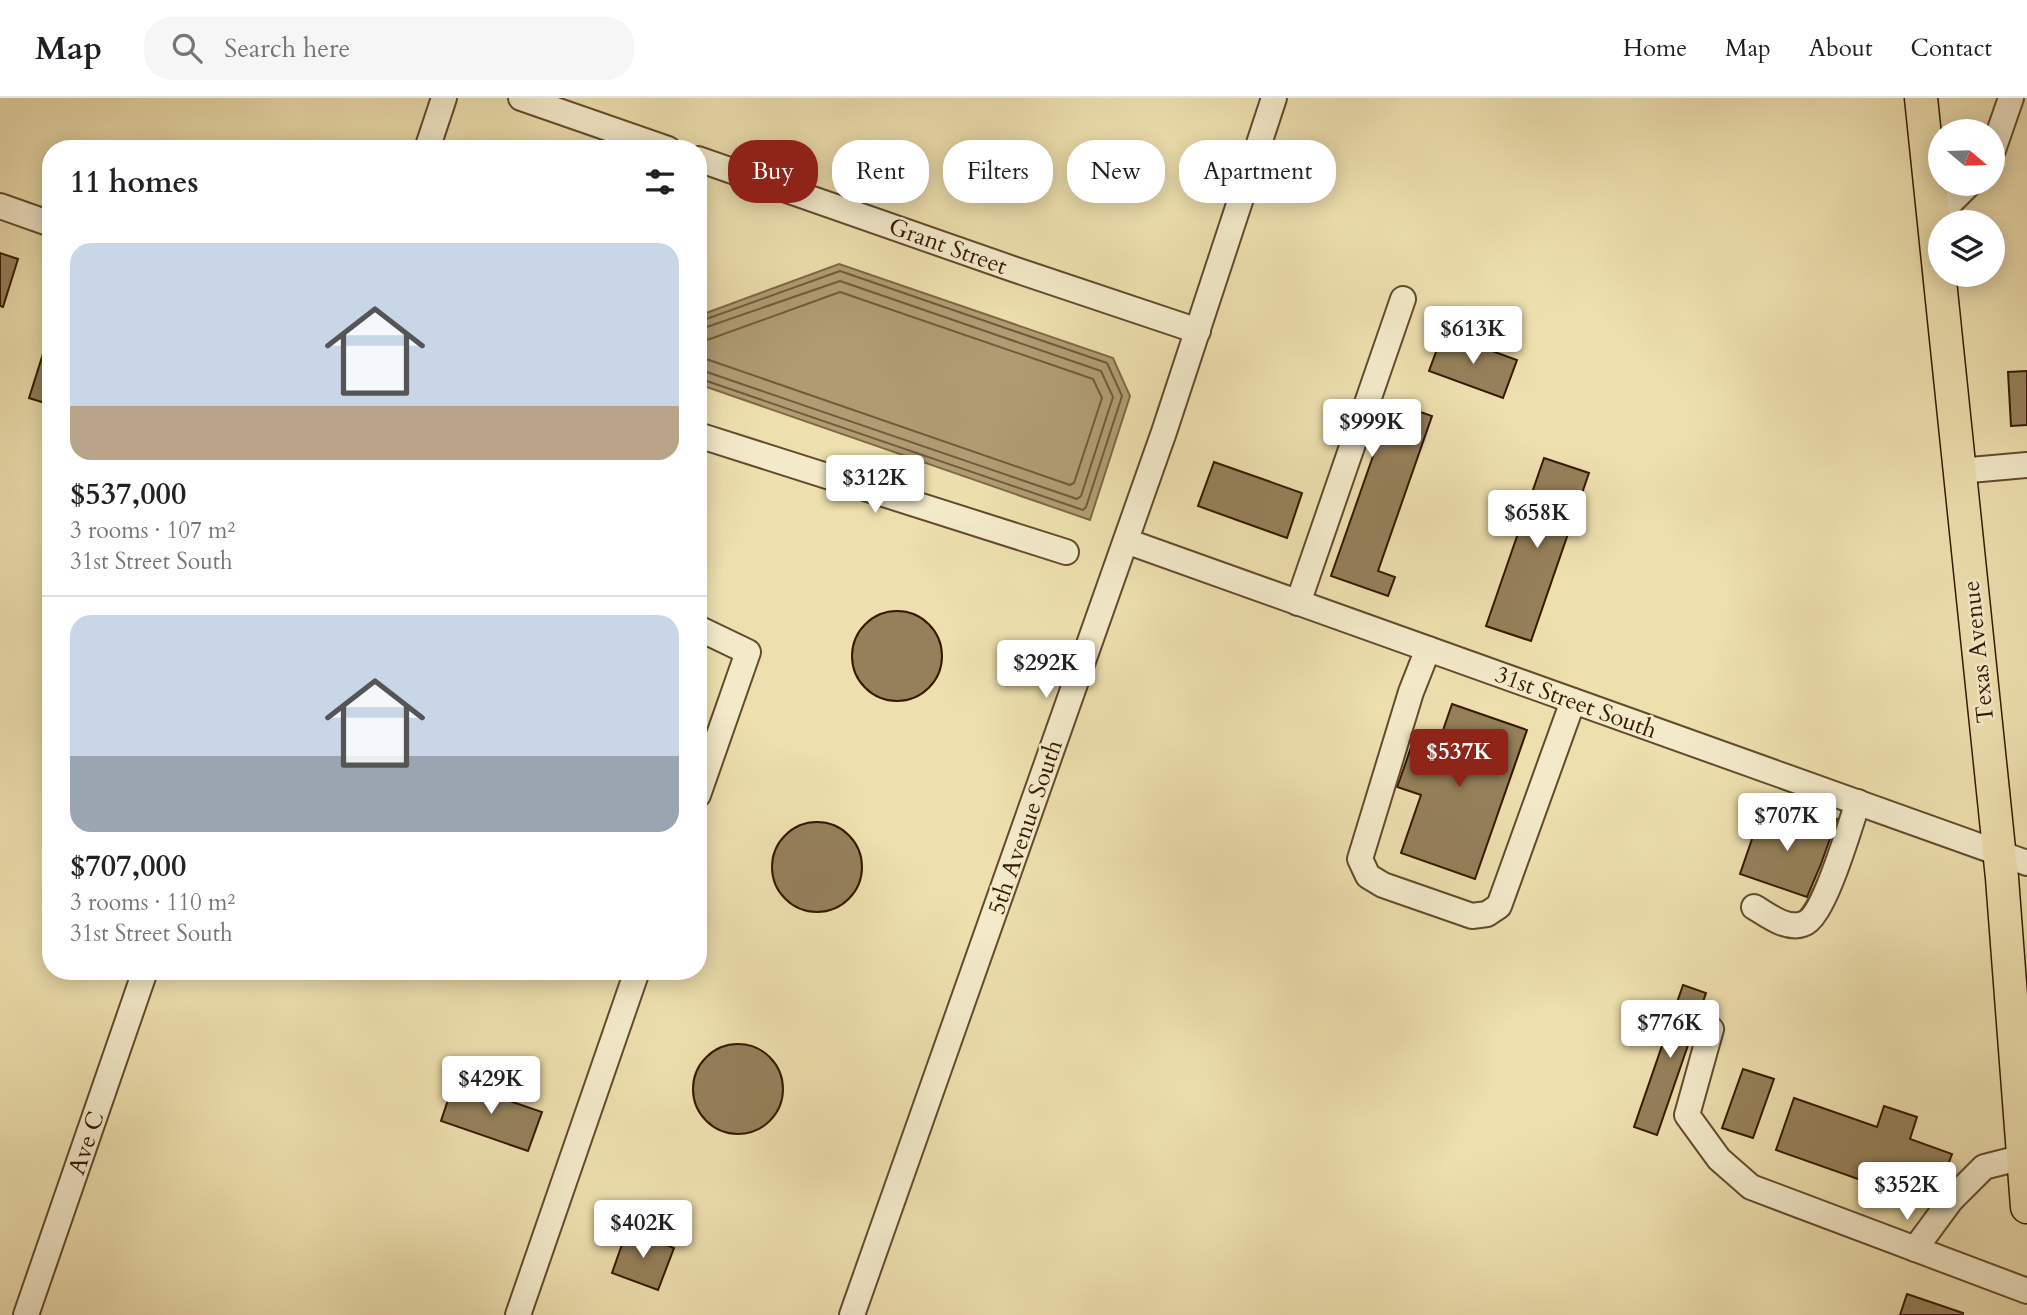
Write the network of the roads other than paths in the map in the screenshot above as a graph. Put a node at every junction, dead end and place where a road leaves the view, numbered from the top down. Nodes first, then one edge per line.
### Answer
1 (444, 98) edge
2 (521, 98) edge
3 (1274, 98) edge
4 (1921, 98) edge
5 (2011, 98) edge
6 (2004, 119) edge
7 (430, 140) edge
8 (642, 140) edge
9 (707, 162) edge
10 (1957, 196) edge
11 (0, 206) edge
12 (1932, 210) edge
13 (1943, 210) edge
14 (42, 220) edge
15 (1940, 287) edge
16 (1403, 299) dead end
17 (1198, 331) junction
18 (707, 438) edge
19 (2027, 465) edge
20 (1959, 471) junction
21 (1126, 541) junction
22 (1066, 552) dead end
23 (1298, 603) junction
24 (707, 632) edge
25 (1428, 649) junction
26 (1573, 701) junction
27 (707, 769) edge
28 (1858, 802) junction
29 (2019, 857) edge
30 (1754, 907) dead end
31 (142, 980) edge
32 (634, 980) edge
33 (1711, 1029) dead end
34 (2023, 1157) junction
35 (2027, 1207) edge
36 (1914, 1249) junction
37 (2027, 1291) edge
38 (26, 1315) edge
39 (518, 1315) edge
40 (852, 1315) edge

1 - 7 street
2 - 8 street
3 - 17 street, 5th Avenue South
4 - 12 main road, Texas Avenue
5 - 6 street
9 - 17 street, Grant Street
10 - 13 street
11 - 14 street
15 - 20 main road, Texas Avenue
16 - 23 street
17 - 21 street, 5th Avenue South
18 - 22 street
19 - 20 street
20 - 29 main road, Texas Avenue
21 - 23 street, 31st Street South
21 - 40 street, 5th Avenue South
23 - 25 street, 31st Street South
24 - 27 street
25 - 26 street, 31st Street South
25 - 26 street
26 - 28 street, 31st Street South
28 - 29 street, 31st Street South
28 - 30 street
29 - 34 main road, Texas Avenue
31 - 38 street, Ave C
32 - 39 street
33 - 36 street
34 - 35 main road, Texas Avenue
34 - 36 street
36 - 37 street

